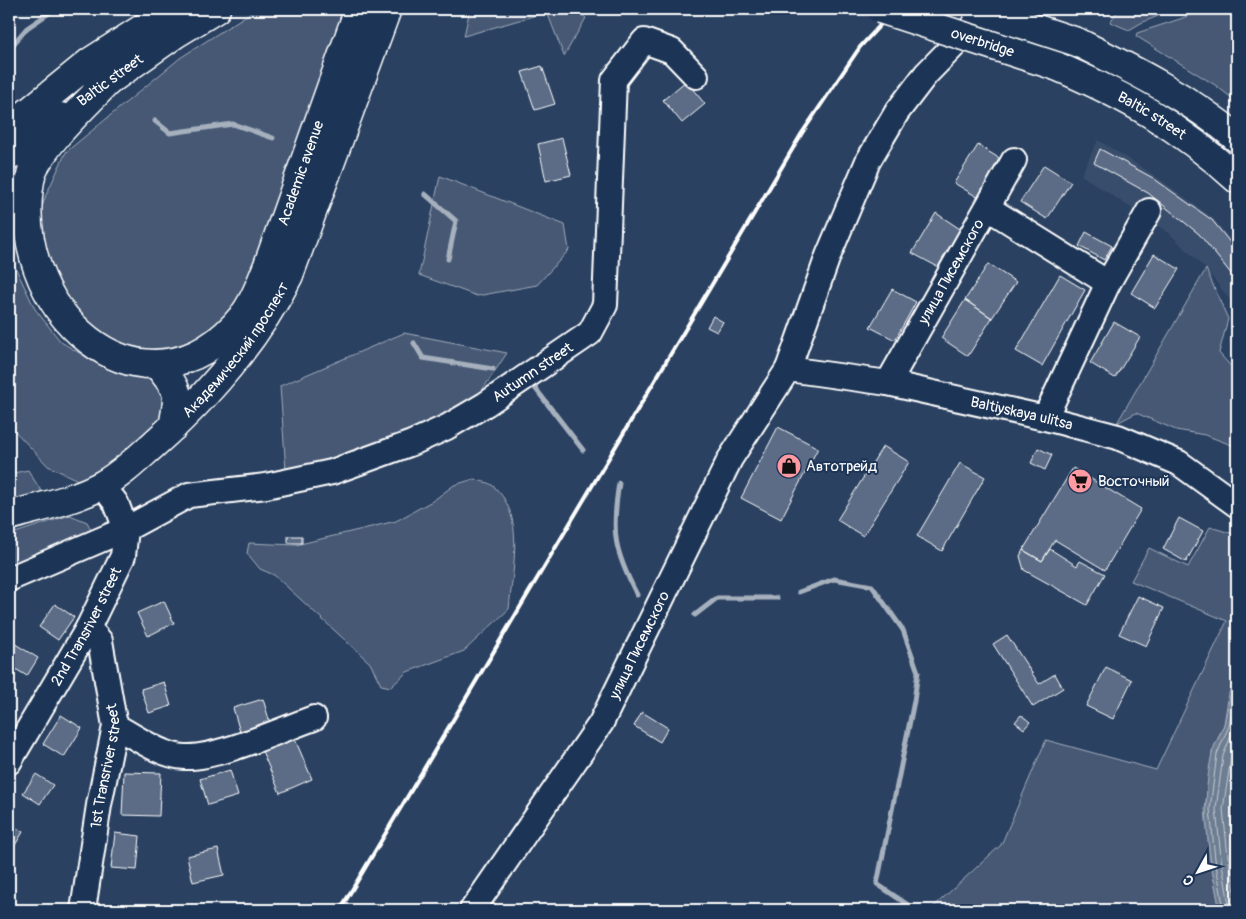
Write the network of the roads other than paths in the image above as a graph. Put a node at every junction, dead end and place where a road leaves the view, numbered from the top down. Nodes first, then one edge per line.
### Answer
1 (156, 9) edge
2 (173, 9) edge
3 (216, 9) edge
4 (359, 9) edge
5 (387, 9) edge
6 (880, 9) edge
7 (976, 9) edge
8 (993, 9) edge
9 (1077, 42) joint
10 (1056, 66) joint
11 (100, 70) junction
12 (696, 76) dead end
13 (9, 128) edge
14 (1237, 138) edge
15 (9, 156) edge
16 (1014, 160) dead end
17 (1237, 179) edge
18 (988, 208) junction
19 (1149, 211) dead end
20 (1108, 283) junction
21 (157, 364) junction
22 (788, 369) junction
23 (888, 383) junction
24 (1045, 418) junction
25 (173, 427) junction
26 (102, 485) junction
27 (1237, 505) edge
28 (9, 516) edge
29 (126, 529) junction
30 (9, 579) edge
31 (88, 628) junction
32 (314, 718) dead end
33 (115, 726) junction
34 (9, 762) edge
35 (83, 910) edge
36 (472, 910) edge

1 - 11 main road
2 - 11 main road, Baltic street
3 - 11 main road, Baltic street
4 - 21 main road, Academic avenue
5 - 25 main road, Academic avenue
6 - 10 main road, overbridge, bridge
7 - 9 main road, overbridge, bridge
8 - 22 street, улица Писемского
9 - 14 main road, Baltic street
10 - 17 main road, Baltic street
11 - 13 main road, Baltic street
11 - 15 main road, Baltic street
11 - 21 main road
12 - 29 street, Autumn street
16 - 18 street, улица Писемского
18 - 20 street
18 - 23 street, улица Писемского
19 - 20 street
20 - 24 street
21 - 25 main road
22 - 23 street, Baltiyskaya ulitsa
22 - 36 street, улица Писемского
23 - 24 street, Baltiyskaya ulitsa
24 - 27 street, Baltiyskaya ulitsa
25 - 26 main road, Академический проспект
26 - 28 main road, Академический проспект
26 - 29 street, 2nd Transriver street
29 - 30 street
29 - 31 street, 2nd Transriver street
31 - 33 street, 1st Transriver street
31 - 34 street, 2nd Transriver street
32 - 33 street
33 - 35 street, 1st Transriver street

